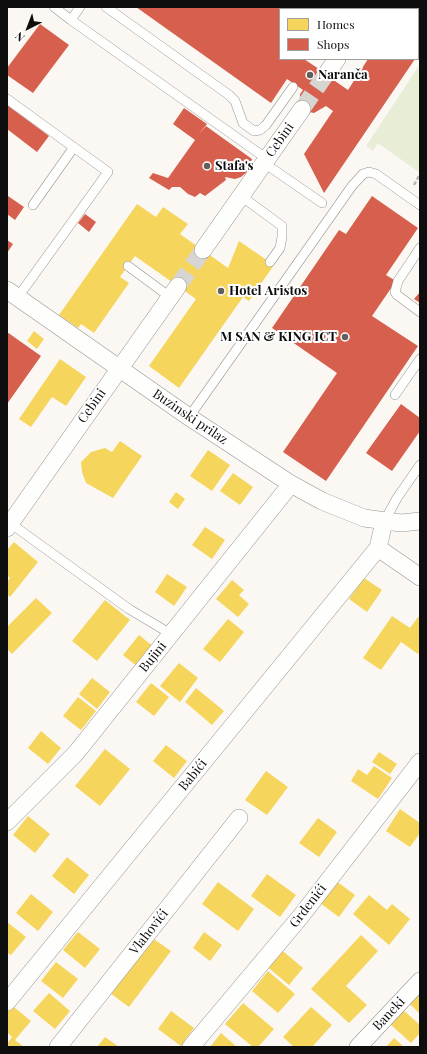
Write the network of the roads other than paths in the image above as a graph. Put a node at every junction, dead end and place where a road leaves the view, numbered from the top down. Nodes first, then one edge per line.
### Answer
1 (54, 7) edge
2 (80, 7) edge
3 (106, 7) edge
4 (71, 20) junction
5 (293, 87) dead end
6 (7, 99) edge
7 (302, 109) tunnel mouth
8 (74, 147) junction
9 (265, 161) junction
10 (241, 196) junction
11 (322, 203) dead end
12 (420, 205) edge
13 (33, 206) dead end
14 (420, 248) edge
15 (203, 250) tunnel mouth
16 (270, 262) dead end
17 (128, 266) dead end
18 (174, 291) joint
19 (13, 294) edge
20 (420, 312) edge
21 (420, 359) edge
22 (119, 368) junction
23 (395, 395) dead end
24 (189, 417) junction
25 (420, 466) edge
26 (291, 484) junction
27 (384, 522) junction
28 (419, 523) edge
29 (8, 526) edge
30 (378, 548) junction
31 (420, 577) edge
32 (171, 634) junction
33 (420, 762) edge
34 (239, 818) dead end
35 (7, 822) edge
36 (420, 981) edge
37 (7, 1002) edge
38 (58, 1047) edge
39 (191, 1047) edge
40 (358, 1047) edge

1 - 4 lane
2 - 4 lane
3 - 5 lane
4 - 9 lane
6 - 8 lane
7 - 9 street, Cebini
8 - 13 lane
8 - 19 lane
9 - 10 street, Cebini
9 - 11 lane
10 - 15 street, Cebini
10 - 16 lane
12 - 24 lane
14 - 20 lane
17 - 18 lane
18 - 22 street, Cebini
19 - 22 street, Buzinski prilaz
21 - 23 lane
22 - 24 street, Buzinski prilaz
22 - 29 street, Cebini
24 - 26 street, Buzinski prilaz
25 - 27 lane
26 - 27 street, Buzinski prilaz
26 - 32 street, Bujini
27 - 28 street, Buzinski prilaz
27 - 30 street
29 - 32 lane
30 - 31 street
30 - 37 street, Babići
32 - 35 street, Bujini
33 - 39 street, Grdenići
34 - 38 street, Vlahovići
36 - 40 street, Baneki

